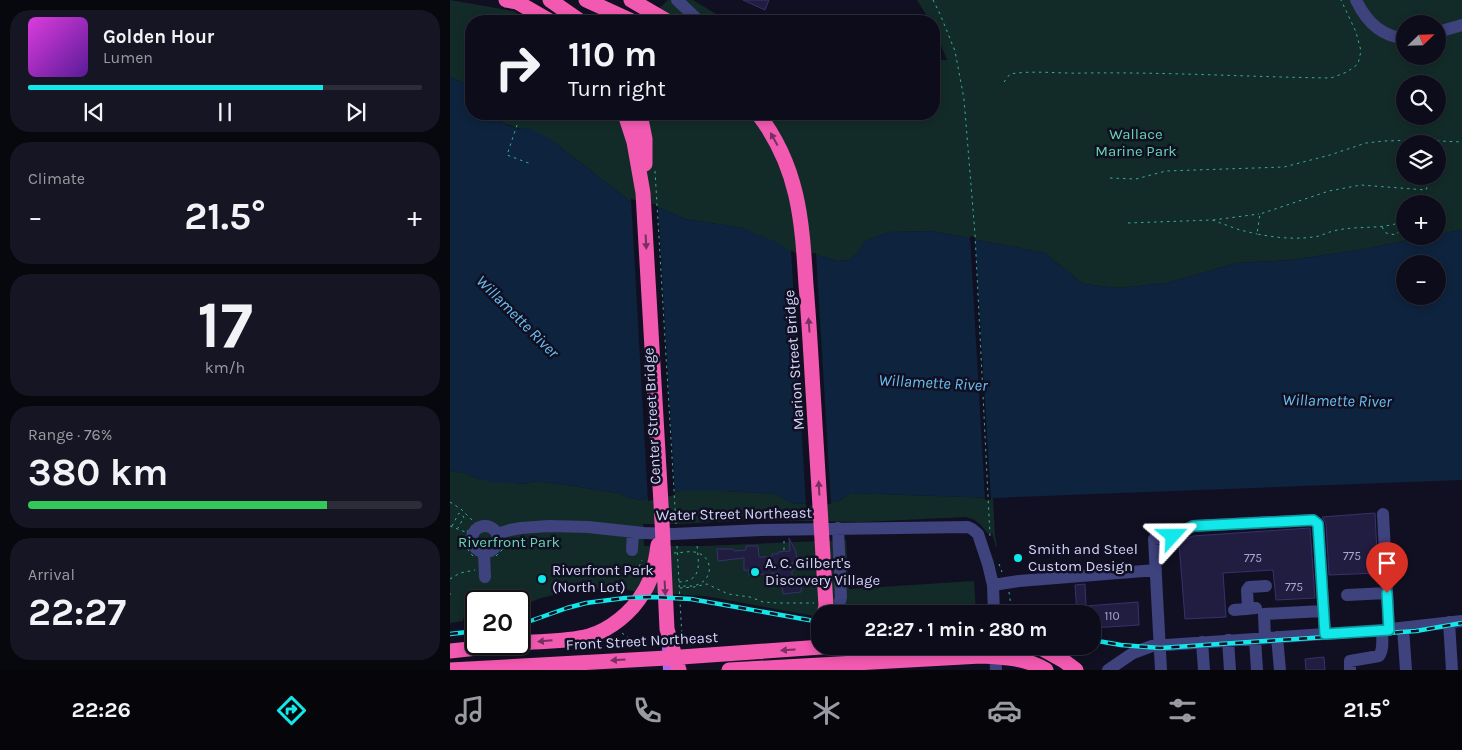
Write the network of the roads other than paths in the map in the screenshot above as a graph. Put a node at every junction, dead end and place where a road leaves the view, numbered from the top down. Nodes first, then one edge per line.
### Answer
1 (550, 0) edge
2 (586, 0) edge
3 (631, 0) edge
4 (677, 0) edge
5 (512, 1) edge
6 (1359, 6) edge
7 (539, 15) edge
8 (571, 15) edge
9 (619, 15) edge
10 (657, 15) edge
11 (693, 15) edge
12 (1462, 24) edge
13 (1446, 29) edge
14 (1396, 38) edge
15 (627, 120) edge
16 (641, 120) edge
17 (762, 120) edge
18 (643, 193) junction
19 (1383, 514) dead end
20 (669, 525) junction
21 (838, 528) junction
22 (633, 532) junction
23 (500, 533) junction
24 (632, 550) dead end
25 (484, 557) junction
26 (1156, 570) junction
27 (481, 572) road end
28 (992, 585) junction
29 (1266, 586) dead end
30 (1387, 593) junction
31 (1347, 595) dead end
32 (827, 605) edge
33 (830, 605) edge
34 (993, 605) edge
35 (1248, 609) junction
36 (1234, 610) dead end
37 (1323, 611) junction
38 (1264, 614) junction
39 (1462, 621) edge
40 (1449, 622) junction
41 (1403, 628) junction
42 (667, 629) junction
43 (1386, 630) junction
44 (1325, 634) junction
45 (1266, 638) junction
46 (1228, 640) junction
47 (530, 642) edge
48 (1202, 642) junction
49 (1160, 645) junction
50 (811, 648) edge
51 (465, 649) edge
52 (450, 651) edge
53 (816, 655) edge
54 (828, 655) edge
55 (1053, 655) edge
56 (996, 658) edge
57 (813, 668) edge
58 (450, 670) edge
59 (669, 670) edge
60 (678, 670) edge
61 (728, 670) edge
62 (829, 670) edge
63 (1046, 670) edge
64 (1076, 670) edge
65 (1108, 670) edge
66 (1162, 670) edge
67 (1204, 670) edge
68 (1230, 670) edge
69 (1257, 670) edge
70 (1280, 670) edge
71 (1350, 670) edge
72 (1406, 670) edge
73 (1452, 670) edge

1 - 8 highway
2 - 9 highway
3 - 10 highway
4 - 11 street
5 - 7 highway
6 - 14 street
12 - 13 street
15 - 18 highway, Center Street Bridge
16 - 18 highway, Center Street Bridge
32 -> 17 highway, Marion Street Bridge
18 -> 20 highway, Center Street Bridge
19 - 30 street
20 -> 42 highway, Center Street Bridge
20 -> 47 highway
21 - 22 street, Water Street Northeast
21 - 28 street, Water Street Northeast
21 - 33 street
22 - 23 street, Water Street Northeast
22 - 24 street
23 - 25 street
23 - 25 street
25 - 27 street
26 - 28 street
26 - 37 street
26 - 49 street
28 - 34 street
29 - 35 street
30 - 31 street
30 - 43 street
35 - 36 street
35 - 38 street
37 - 38 street
37 - 44 street
38 - 45 street
39 - 40 street
40 - 41 street
40 - 73 street
41 - 43 street
41 - 72 street
42 - 59 main road, Center Street Bridge
42 - 60 highway
43 - 44 street
43 - 71 street
44 - 45 street
45 - 46 street
45 - 69 street
45 - 70 street
46 - 48 street
46 - 68 street
48 - 49 street
48 - 67 street
49 - 65 street
49 - 66 street
50 -> 58 highway, Front Street Northeast
51 - 52 highway
53 - 57 highway
54 - 62 main road
55 - 64 highway
56 - 57 highway
56 - 63 highway
57 - 61 highway

